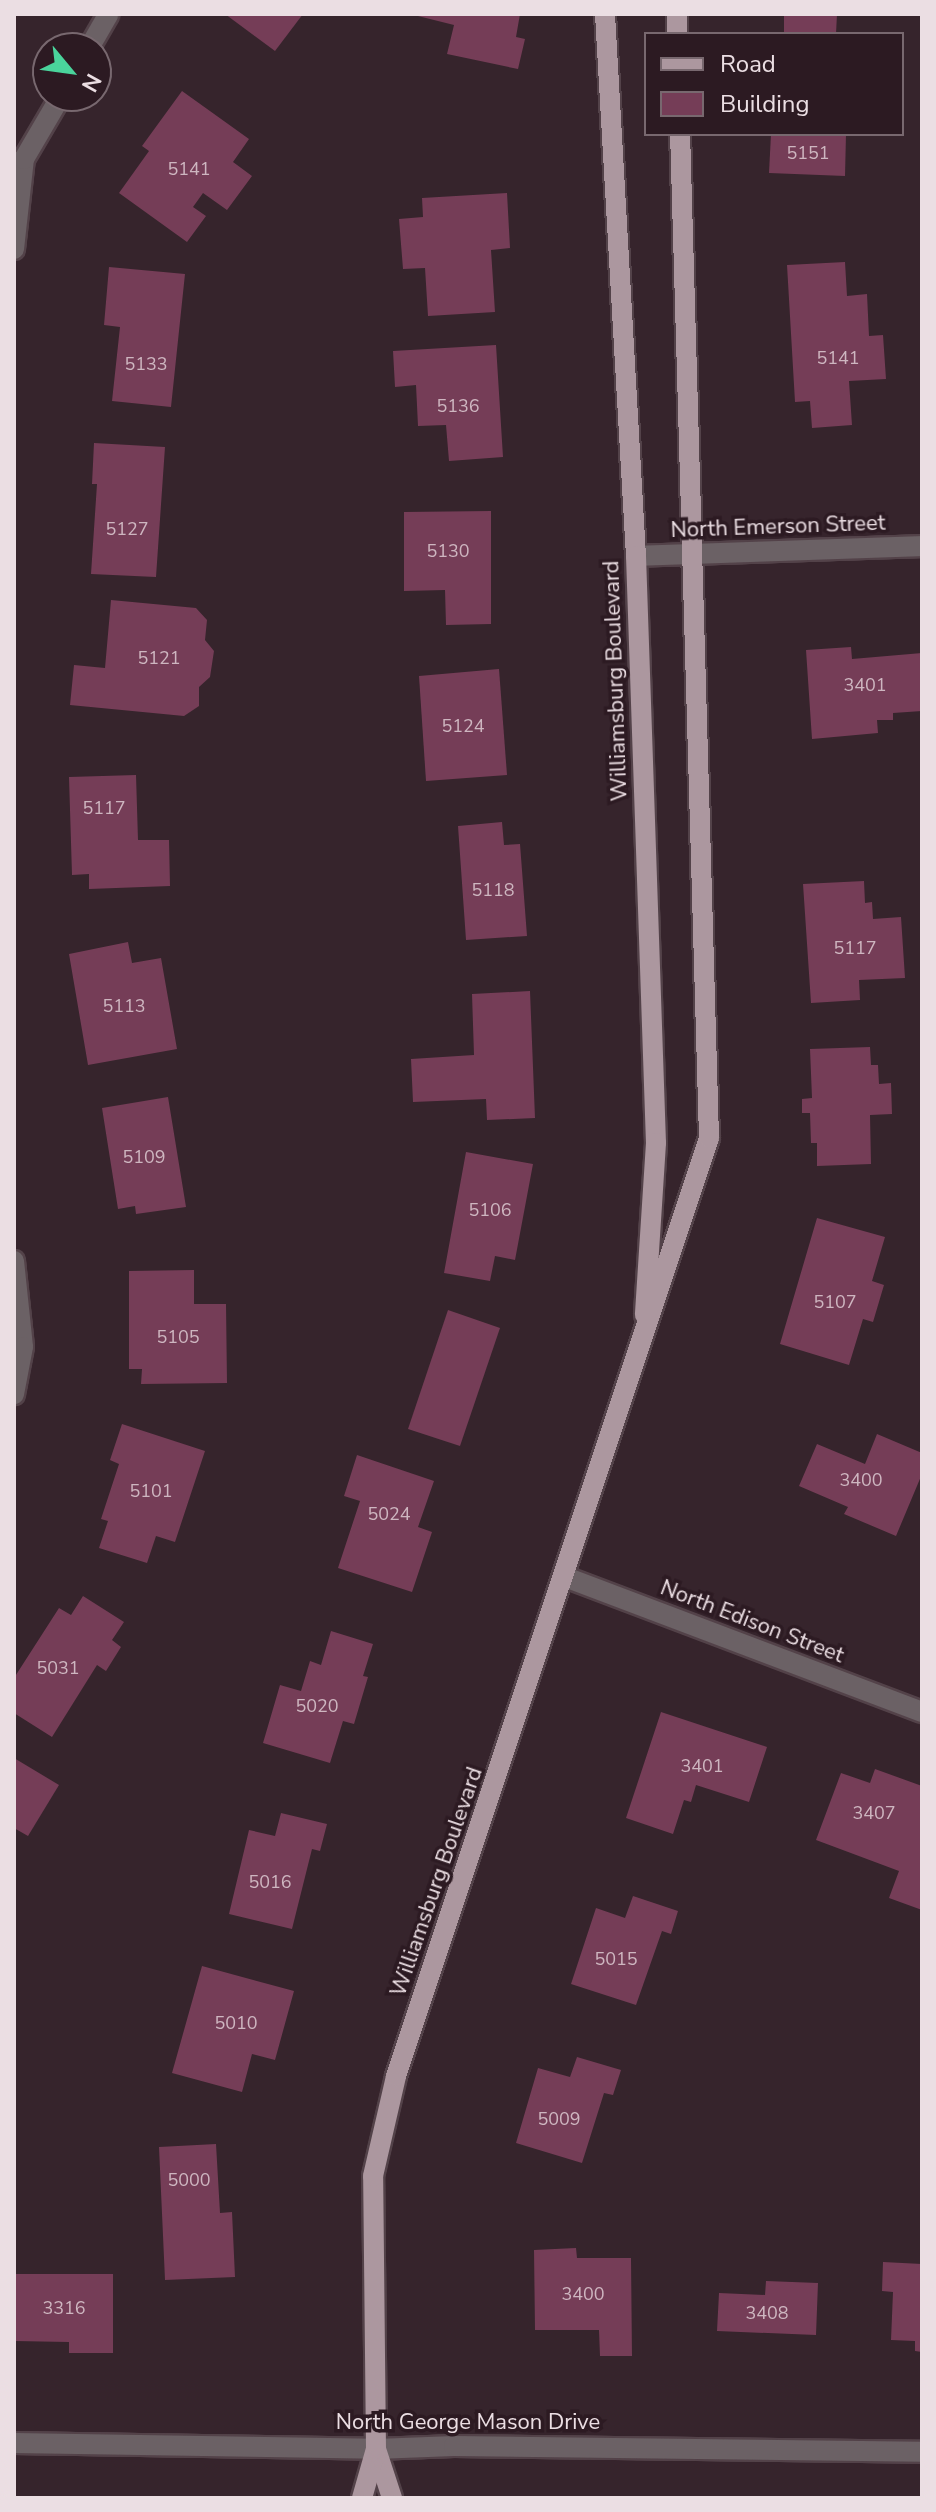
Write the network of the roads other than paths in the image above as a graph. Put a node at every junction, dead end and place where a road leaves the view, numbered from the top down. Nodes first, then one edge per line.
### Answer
1 (109, 14) edge
2 (605, 14) edge
3 (98, 32) edge
4 (52, 112) edge
5 (680, 136) edge
6 (14, 249) edge
7 (922, 546) edge
8 (691, 554) junction
9 (636, 556) junction
10 (14, 1261) edge
11 (642, 1347) junction
12 (14, 1394) edge
13 (565, 1577) junction
14 (922, 1712) edge
15 (14, 2443) edge
16 (376, 2449) junction
17 (922, 2452) edge
18 (362, 2498) edge
19 (392, 2498) edge

1 - 3 street
2 - 9 main road, Williamsburg Boulevard
4 - 6 street
5 - 8 main road, Williamsburg Boulevard
7 - 8 street, North Emerson Street
8 - 9 street, North Emerson Street
8 - 11 main road, Williamsburg Boulevard
9 - 11 main road, Williamsburg Boulevard
10 - 12 street
11 - 13 main road, Williamsburg Boulevard
13 - 14 street, North Edison Street
13 - 16 main road, Williamsburg Boulevard
15 - 16 street, North George Mason Drive
16 - 17 street, North George Mason Drive
16 - 18 main road, Williamsburg Boulevard
16 - 19 main road, Williamsburg Boulevard

